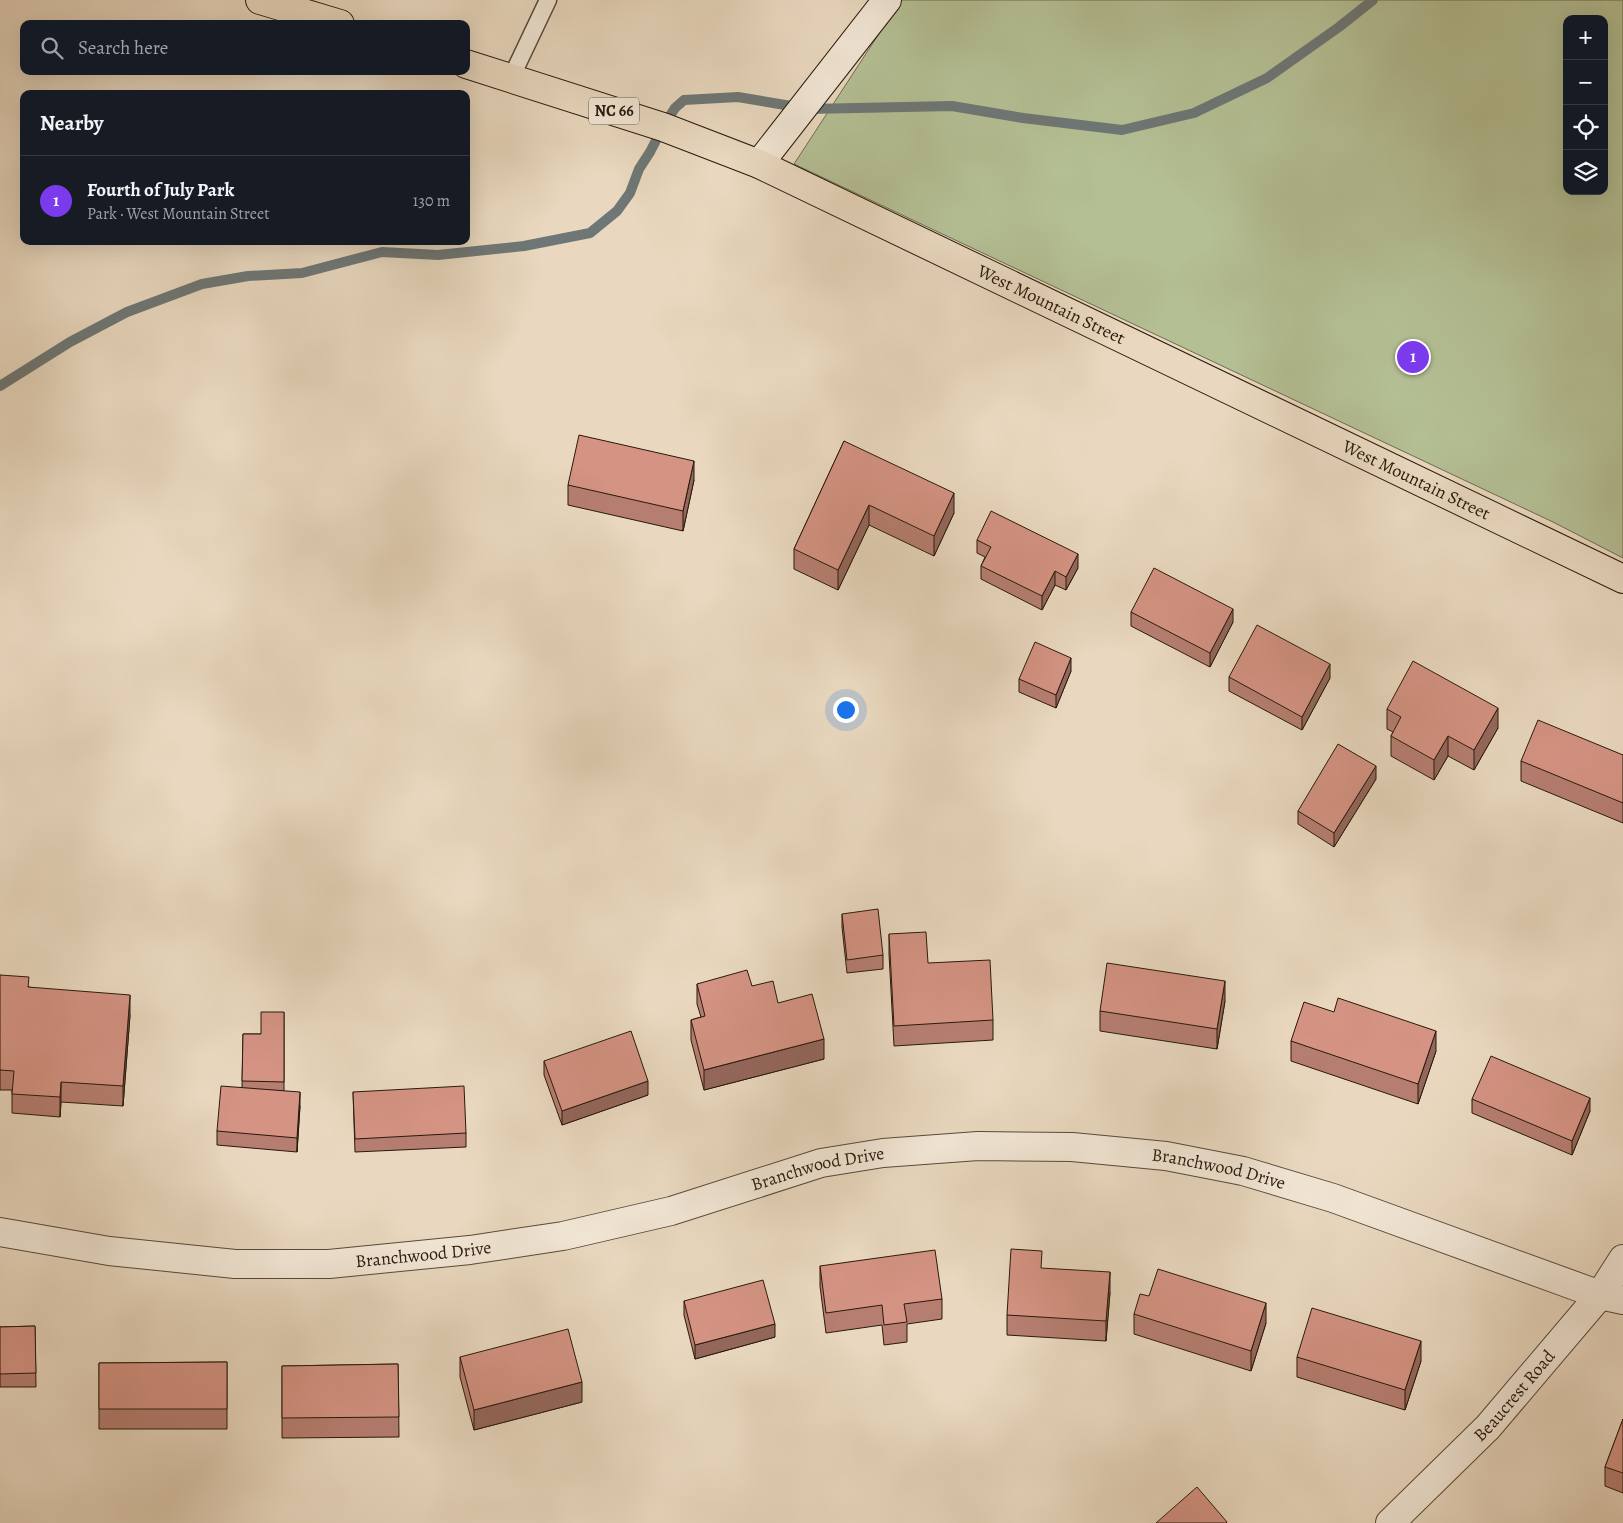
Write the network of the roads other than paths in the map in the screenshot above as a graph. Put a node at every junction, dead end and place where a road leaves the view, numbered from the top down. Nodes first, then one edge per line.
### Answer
1 (548, 0) edge
2 (887, 0) edge
3 (279, 2) edge
4 (329, 20) edge
5 (470, 65) edge
6 (511, 78) junction
7 (759, 164) junction
8 (1623, 579) edge
9 (0, 1232) edge
10 (1623, 1258) edge
11 (1612, 1297) edge
12 (1390, 1523) edge

1 - 6 lane
2 - 7 street
3 - 4 main road
5 - 6 main road, West Mountain Street / NC 66
6 - 7 main road, West Mountain Street / NC 66
7 - 8 main road, West Mountain Street
9 - 11 street, Branchwood Drive
10 - 11 street, Beaucrest Road
11 - 12 street, Beaucrest Road

